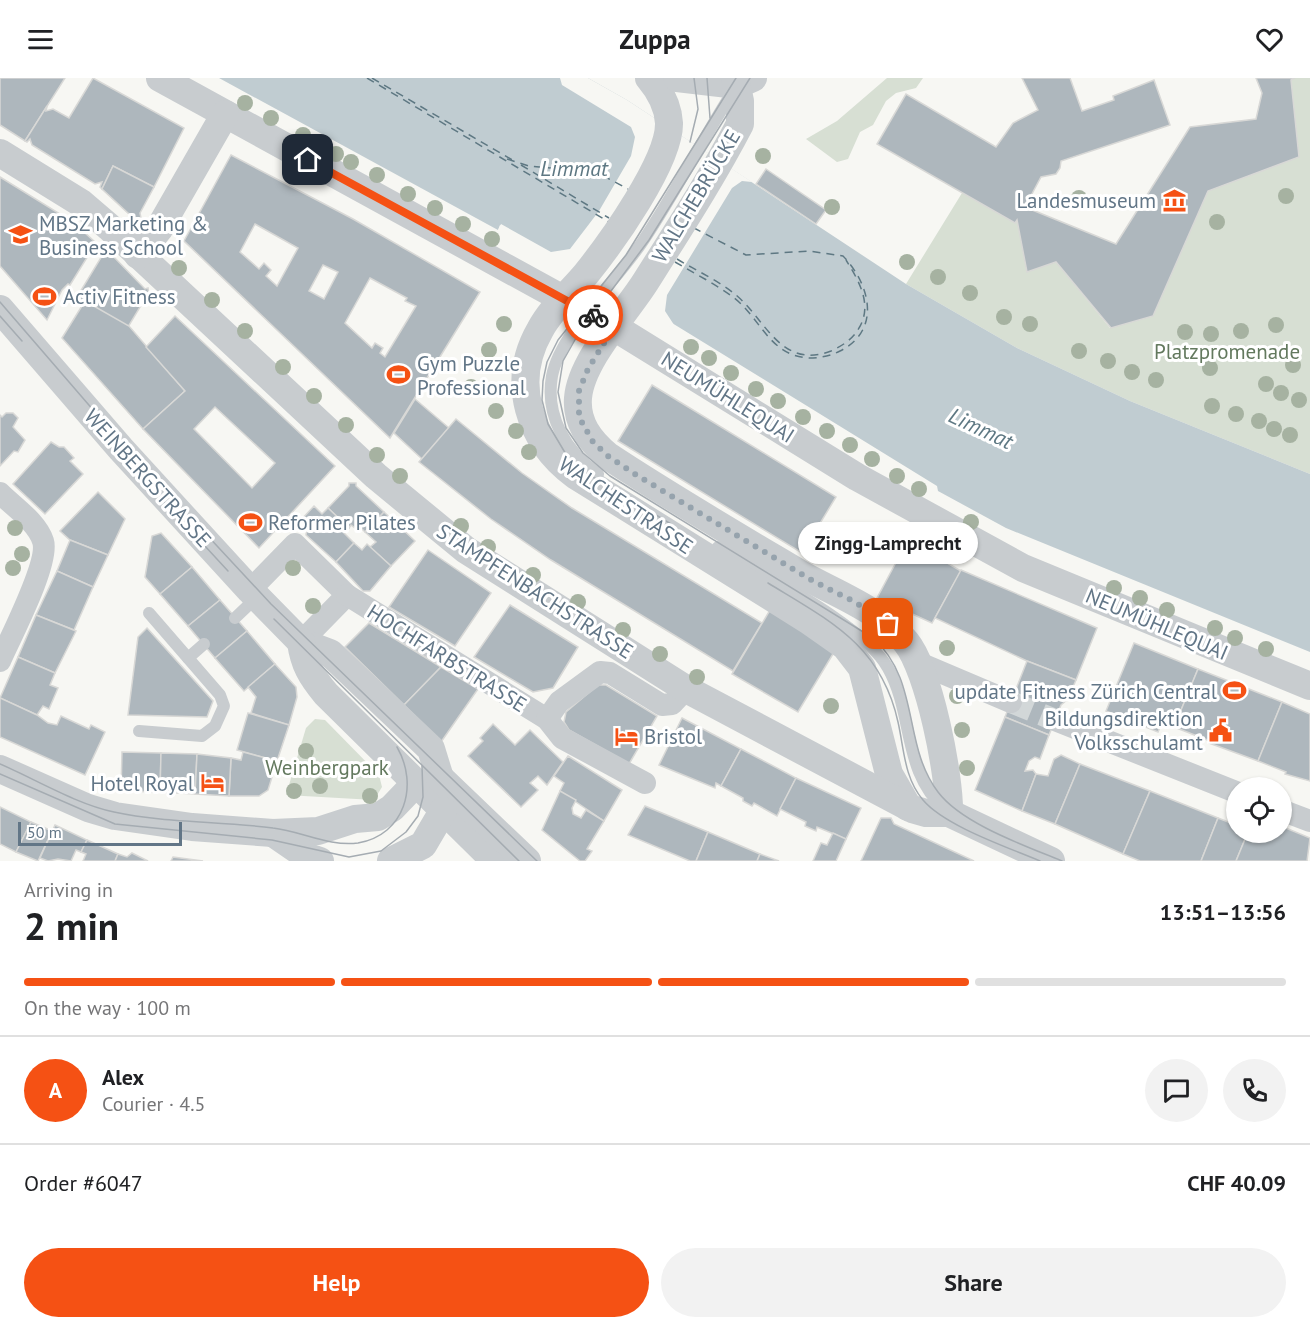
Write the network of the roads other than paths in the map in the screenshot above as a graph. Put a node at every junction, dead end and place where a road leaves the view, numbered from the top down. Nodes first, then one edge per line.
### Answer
1 (160, 78) edge
2 (649, 78) edge
3 (677, 78) edge
4 (742, 80) edge
5 (225, 114) junction
6 (0, 153) edge
7 (138, 255) junction
8 (609, 287) junction
9 (563, 300) junction
10 (0, 309) edge
11 (588, 313) junction
12 (614, 327) junction
13 (593, 478) junction
14 (0, 493) edge
15 (654, 508) dead end
16 (704, 539) dead end
17 (254, 593) junction
18 (347, 595) junction
19 (817, 605) junction
20 (149, 613) dead end
21 (235, 618) dead end
22 (301, 642) junction
23 (204, 644) dead end
24 (188, 658) junction
25 (0, 661) edge
26 (919, 663) junction
27 (872, 666) junction
28 (346, 686) dead end
29 (1310, 686) edge
30 (686, 689) junction
31 (1011, 702) tunnel mouth
32 (547, 719) junction
33 (1055, 720) tunnel mouth
34 (139, 731) dead end
35 (0, 769) edge
36 (425, 772) junction
37 (645, 783) dead end
38 (1226, 788) edge
39 (908, 807) junction
40 (443, 811) junction
41 (949, 813) junction
42 (1292, 814) edge
43 (1310, 821) edge
44 (273, 833) junction
45 (423, 845) junction
46 (499, 857) edge
47 (320, 861) edge
48 (392, 861) edge
49 (527, 861) edge
50 (1051, 861) edge

1 - 5 street, NEUMÜHLEQUAI
2 - 8 street
3 - 4 street
4 - 8 street, WALCHEBRÜCKE
5 - 7 street
5 - 9 street, NEUMÜHLEQUAI
6 - 7 street, STAMPFENBACHSTRASSE
7 - 30 street, STAMPFENBACHSTRASSE
8 - 9 street, WALCHESTRASSE
8 - 11 lane, WALCHESTRASSE
8 - 12 street, WALCHESTRASSE
9 - 11 street, NEUMÜHLEQUAI
9 - 13 street, WALCHESTRASSE
10 - 17 street, WEINBERGSTRASSE
11 - 12 street, NEUMÜHLEQUAI
11 - 13 lane, WALCHESTRASSE
12 - 13 street, WALCHESTRASSE
12 - 29 street, NEUMÜHLEQUAI
13 - 15 lane, WALCHESTRASSE
13 - 19 street, WALCHESTRASSE
13 - 19 street, WALCHESTRASSE
14 - 25 street
16 - 19 lane, WALCHESTRASSE
17 - 18 street, HOCHFARBSTRASSE
17 - 21 lane
17 - 22 street, WEINBERGSTRASSE
18 - 22 street, HOCHFARBSTRASSE
18 - 32 street, HOCHFARBSTRASSE
19 - 26 street, WALCHESTRASSE
19 - 27 street, WALCHESTRASSE
20 - 24 lane
22 - 28 lane, WEINBERGSTRASSE
22 - 36 street, WEINBERGSTRASSE
23 - 24 lane
24 - 34 lane
26 - 31 street
26 - 41 street
27 - 39 street, WALCHESTRASSE
27 - 41 lane
30 - 32 street, HOCHFARBSTRASSE
30 - 39 street, STAMPFENBACHSTRASSE
32 - 37 street, HOCHFARBSTRASSE
33 - 38 street
35 - 44 street
36 - 40 street, WEINBERGSTRASSE
36 - 44 street
36 - 49 street, WEINBERGSTRASSE
39 - 41 street, STAMPFENBACHSTRASSE
40 - 45 street
40 - 46 street
41 - 50 street, STAMPFENBACHSTRASSE
42 - 43 street
44 - 47 street
45 - 46 street
45 - 48 street

